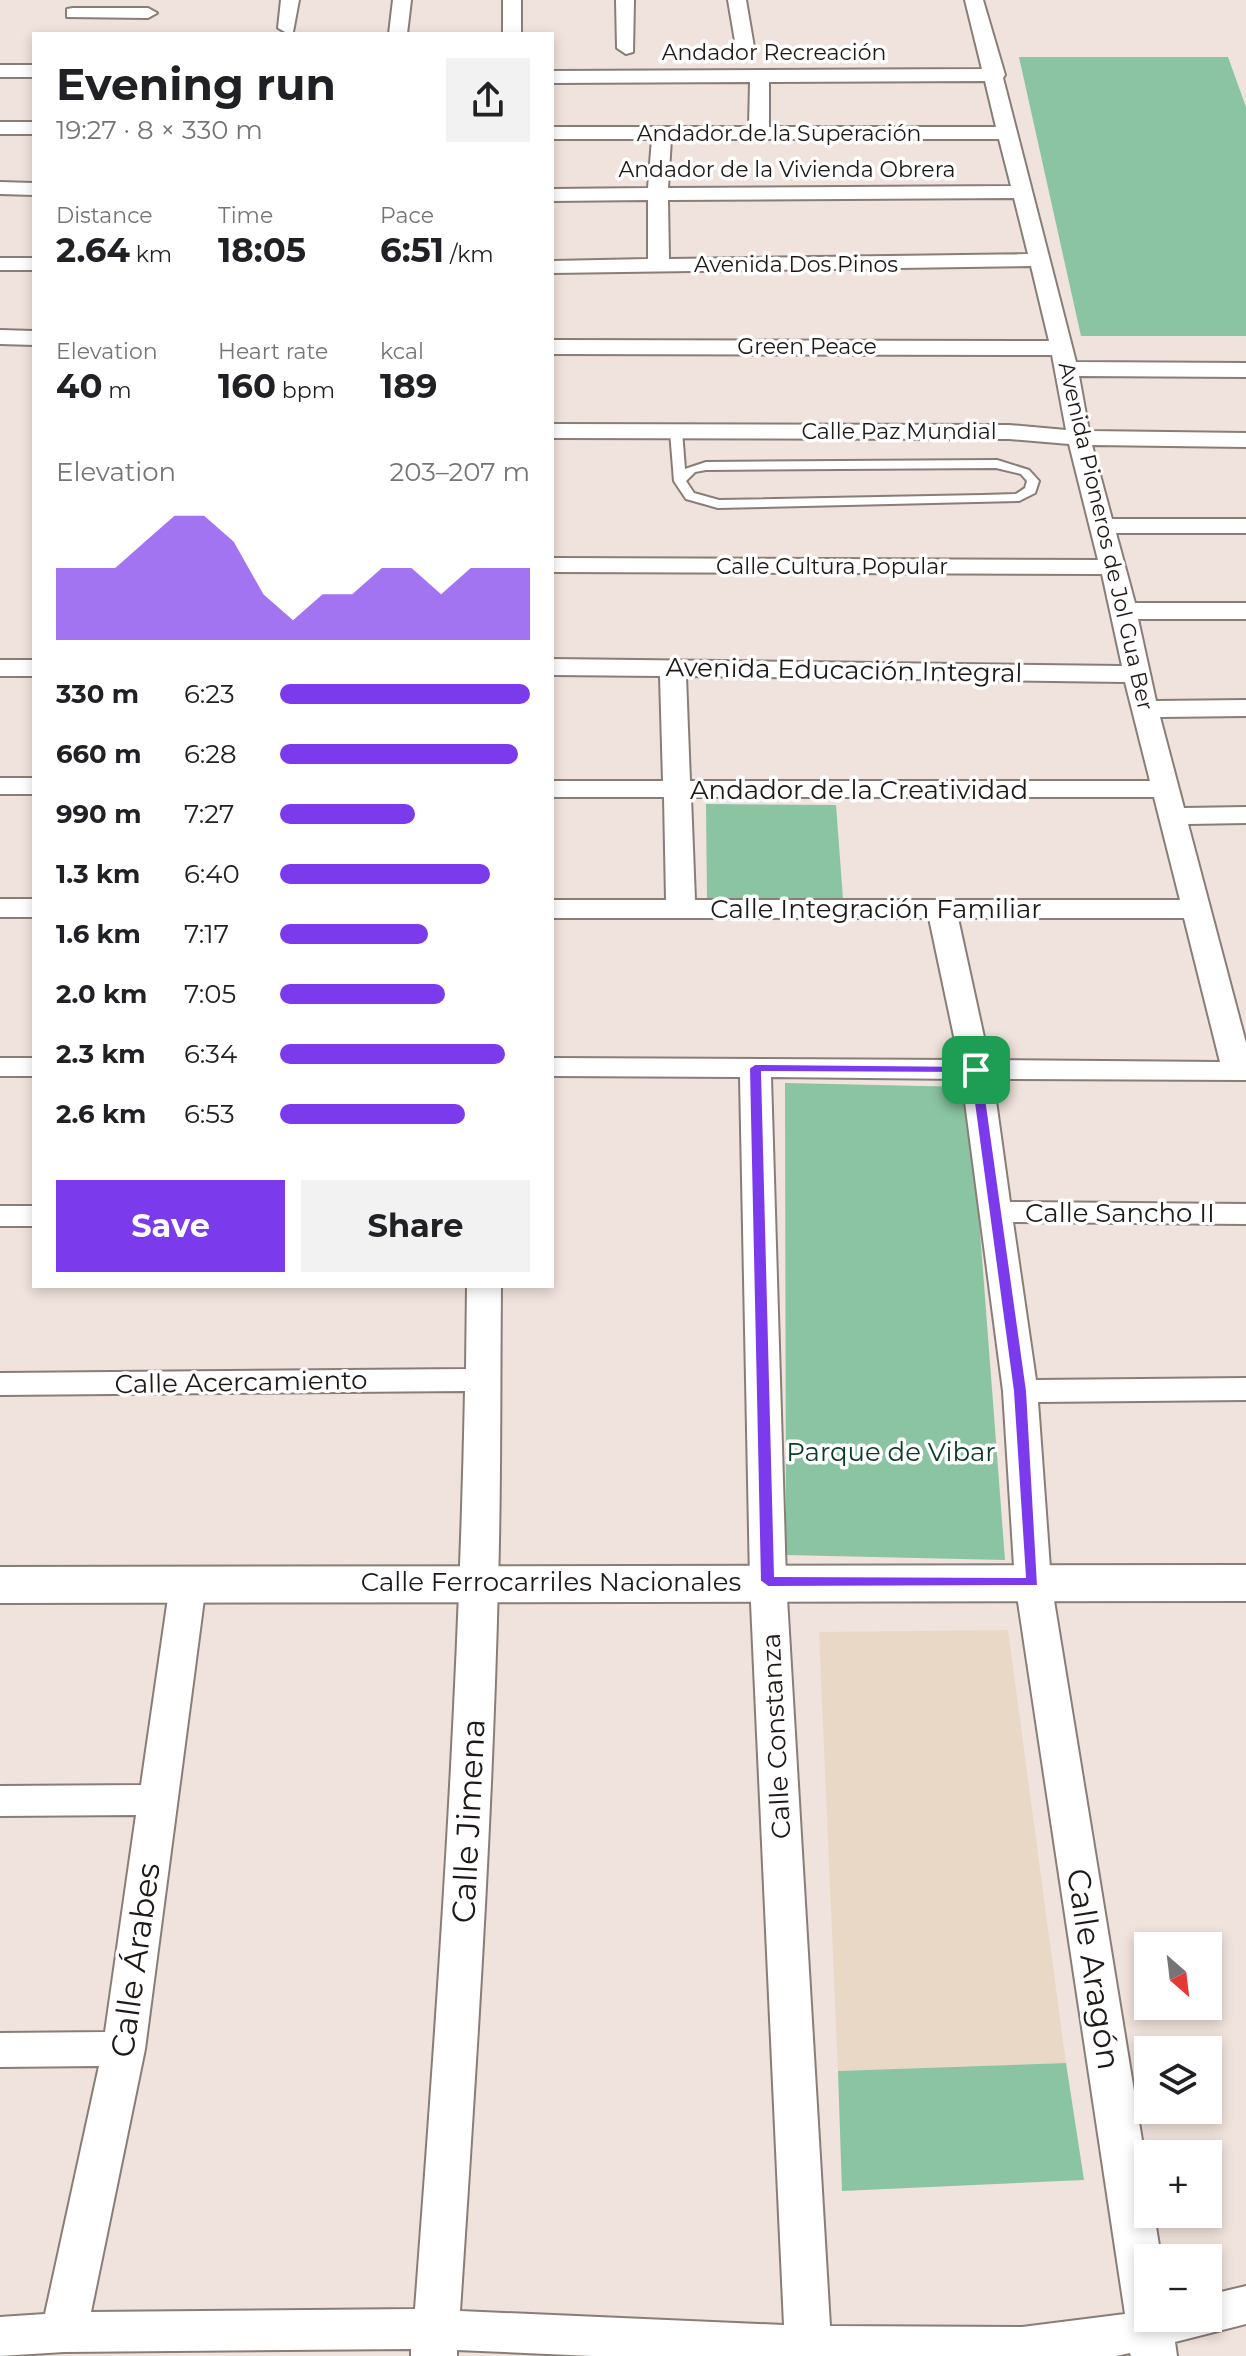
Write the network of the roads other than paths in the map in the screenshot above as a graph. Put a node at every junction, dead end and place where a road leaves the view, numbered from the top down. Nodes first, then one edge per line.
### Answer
1 (290, 0) edge
2 (402, 0) edge
3 (512, 0) edge
4 (625, 0) edge
5 (737, 0) edge
6 (974, 0) edge
7 (149, 6) edge
8 (73, 13) dead end
9 (287, 28) dead end
10 (144, 32) edge
11 (398, 32) edge
12 (512, 32) edge
13 (745, 47) dead end
14 (626, 48) dead end
15 (0, 71) edge
16 (32, 71) edge
17 (996, 75) junction
18 (554, 77) edge
19 (760, 77) junction
20 (0, 128) edge
21 (32, 128) edge
22 (554, 133) edge
23 (662, 133) junction
24 (759, 133) junction
25 (1007, 133) junction
26 (0, 188) edge
27 (32, 189) edge
28 (1023, 192) junction
29 (658, 194) junction
30 (554, 195) edge
31 (1040, 260) junction
32 (32, 264) edge
33 (659, 264) junction
34 (554, 267) edge
35 (2, 268) edge
36 (0, 337) edge
37 (32, 338) edge
38 (554, 347) edge
39 (1064, 358) junction
40 (1246, 370) edge
41 (554, 431) edge
42 (676, 431) junction
43 (1079, 438) junction
44 (1246, 440) edge
45 (680, 481) junction
46 (1102, 526) junction
47 (1246, 526) edge
48 (554, 565) edge
49 (1111, 567) junction
50 (1124, 611) junction
51 (1246, 611) edge
52 (554, 667) edge
53 (673, 667) junction
54 (0, 668) edge
55 (32, 668) edge
56 (1136, 674) junction
57 (1246, 708) edge
58 (1146, 709) junction
59 (0, 786) edge
60 (32, 786) edge
61 (554, 789) edge
62 (1166, 789) junction
63 (677, 790) junction
64 (1246, 815) edge
65 (1175, 816) junction
66 (0, 908) edge
67 (32, 908) edge
68 (554, 909) edge
69 (942, 909) junction
70 (1199, 909) junction
71 (681, 910) junction
72 (0, 1048) edge
73 (32, 1048) edge
74 (554, 1050) edge
75 (975, 1061) junction
76 (1241, 1061) edge
77 (0, 1067) edge
78 (32, 1067) edge
79 (554, 1067) edge
80 (755, 1068) junction
81 (995, 1212) junction
82 (1246, 1214) edge
83 (0, 1216) edge
84 (32, 1216) edge
85 (484, 1288) edge
86 (483, 1380) junction
87 (0, 1384) edge
88 (1246, 1389) edge
89 (1020, 1391) junction
90 (768, 1581) junction
91 (1033, 1582) junction
92 (480, 1583) junction
93 (1246, 1583) edge
94 (188, 1584) junction
95 (0, 1585) edge
96 (157, 1800) junction
97 (0, 1801) edge
98 (124, 2049) junction
99 (0, 2050) edge
100 (1246, 2305) edge
101 (1222, 2311) edge
102 (64, 2332) junction
103 (1170, 2332) edge
104 (0, 2337) edge
105 (1152, 2342) edge
106 (434, 2343) edge
107 (808, 2351) edge

1 - 9 street
2 - 11 street
3 - 12 street
4 - 14 street
5 - 13 street
6 - 17 street, Avenida Pioneros de Jol Gua Ber
7 - 8 street
7 - 10 street
15 - 16 street
17 - 19 street, Andador Recreación
17 - 25 street, Avenida Pioneros de Jol Gua Ber
18 - 19 street, Andador Recreación
19 - 24 street
20 - 21 street
22 - 23 street, Andador de la Superación
23 - 24 street, Andador de la Superación
23 - 29 street
24 - 25 street, Andador de la Superación
25 - 28 street, Avenida Pioneros de Jol Gua Ber
26 - 27 street
28 - 29 street, Andador de la Vivienda Obrera
28 - 31 street, Avenida Pioneros de Jol Gua Ber
29 - 30 street, Andador de la Vivienda Obrera
29 - 33 street
31 - 33 street, Avenida Dos Pinos
31 - 39 street, Avenida Pioneros de Jol Gua Ber
32 - 35 street
33 - 34 street, Avenida Dos Pinos
36 - 37 street
38 - 39 street, Green Peace
39 - 40 street, Green Peace
39 - 43 street, Avenida Pioneros de Jol Gua Ber
41 - 42 street, Calle Paz Mundial
42 - 43 street, Calle Paz Mundial
42 - 45 lane
43 - 44 street, Calle Paz Mundial
43 - 46 street, Avenida Pioneros de Jol Gua Ber
45 - 45 lane
46 - 47 street
46 - 49 street, Avenida Pioneros de Jol Gua Ber
48 - 49 street, Calle Cultura Popular
49 - 50 street, Avenida Pioneros de Jol Gua Ber
50 - 51 street
50 - 56 street, Avenida Pioneros de Jol Gua Ber
52 - 53 street, Avenida Educación Integral
53 - 56 street, Avenida Educación Integral
53 - 63 street
54 - 55 street
56 - 58 street, Avenida Pioneros de Jol Gua Ber
57 - 58 street
58 - 62 street, Avenida Pioneros de Jol Gua Ber
59 - 60 street
61 - 63 street, Andador de la Creatividad
62 - 63 street, Andador de la Creatividad
62 - 65 street, Avenida Pioneros de Jol Gua Ber
63 - 71 street
64 - 65 street
65 - 70 street, Avenida Pioneros de Jol Gua Ber
66 - 67 street
68 - 71 street, Calle Integración Familiar
69 - 70 street, Calle Integración Familiar
69 - 71 street, Calle Integración Familiar
69 - 75 street
70 - 76 street, Avenida Pioneros de Jol Gua Ber
72 - 73 street
74 - 75 street
75 - 76 street
75 - 80 street
75 - 81 street
77 - 78 street
79 - 80 street
80 - 90 street, Calle Constanza
81 - 82 street, Calle Sancho II
81 - 89 street
83 - 84 street
85 - 86 street, Calle Jimena
86 - 87 street, Calle Acercamiento
86 - 92 street, Calle Jimena
88 - 89 street
89 - 91 street
90 - 91 street, Calle Ferrocarriles Nacionales
90 - 92 street, Calle Ferrocarriles Nacionales
90 - 107 street, Calle Constanza
91 - 93 street, Calle Ferrocarriles Nacionales
91 - 105 street, Calle Aragón
92 - 94 street, Calle Ferrocarriles Nacionales
92 - 106 street, Calle Jimena
94 - 95 street, Calle Ferrocarriles Nacionales
94 - 96 street, Calle Árabes
96 - 97 street
96 - 98 street, Calle Árabes
98 - 99 street
98 - 102 street, Calle Árabes
100 - 101 street
102 - 104 street
102 - 106 street
103 - 105 street
105 - 107 street
106 - 107 street

